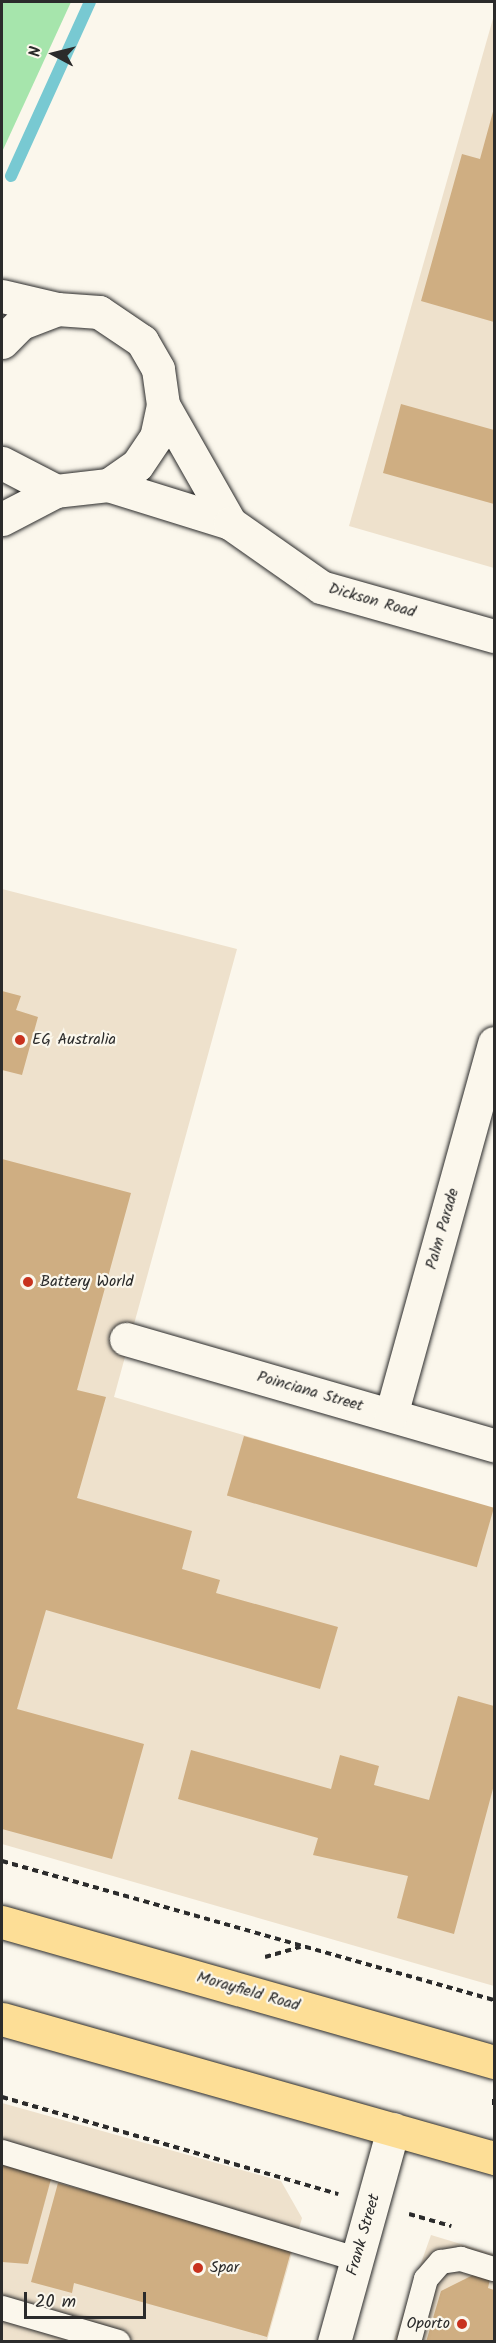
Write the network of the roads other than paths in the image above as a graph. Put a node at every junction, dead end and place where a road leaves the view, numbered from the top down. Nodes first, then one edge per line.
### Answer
1 (2, 296) edge
2 (57, 309) junction
3 (2, 342) edge
4 (163, 405) junction
5 (2, 463) edge
6 (108, 485) junction
7 (56, 491) junction
8 (2, 519) edge
9 (230, 523) junction
10 (495, 636) edge
11 (495, 1043) edge
12 (126, 1339) dead end
13 (391, 1415) junction
14 (495, 1445) edge
15 (2, 1922) edge
16 (2, 2019) edge
17 (495, 2062) edge
18 (393, 2129) junction
19 (2, 2152) edge
20 (495, 2158) edge
21 (357, 2259) junction
22 (495, 2269) edge
23 (2, 2308) edge
24 (118, 2342) edge
25 (334, 2342) edge
26 (409, 2342) edge

1 - 2 street
2 - 3 street
2 - 4 street
4 - 6 street
4 - 9 street, Dickson Road
5 - 7 street
6 - 7 street
6 - 9 street, Dickson Road
7 - 8 street
9 - 10 street, Dickson Road
11 - 13 street, Palm Parade
12 - 13 street, Poinciana Street
13 - 14 street, Poinciana Street
15 - 17 main road, Morayfield Road
16 - 18 main road
18 - 20 main road
18 - 21 street, Frank Street
19 - 21 lane
21 - 25 street, Frank Street
22 - 26 lane
23 - 24 lane

